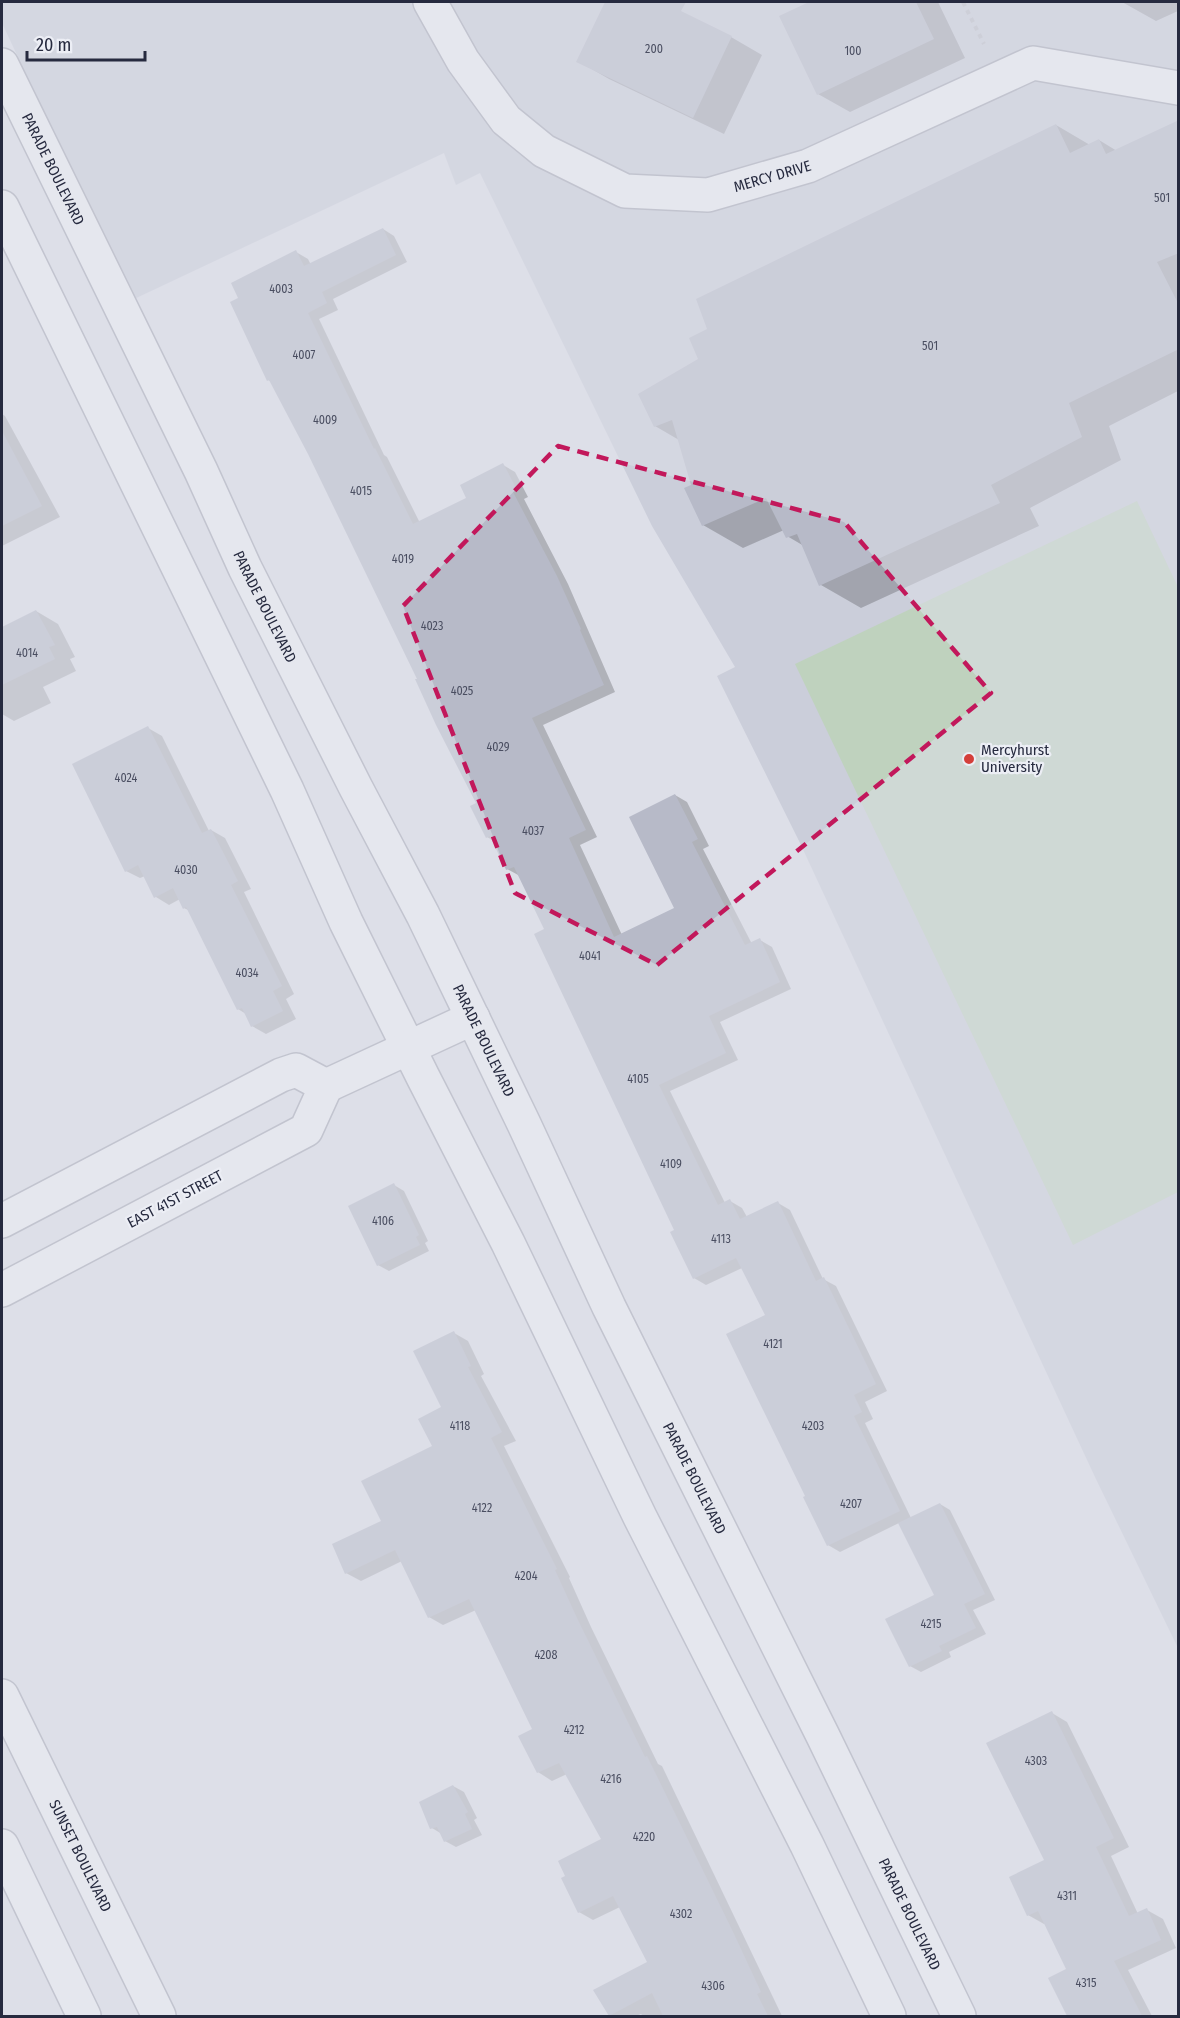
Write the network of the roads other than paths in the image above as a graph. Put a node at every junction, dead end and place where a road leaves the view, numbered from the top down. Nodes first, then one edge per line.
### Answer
1 (430, 2) edge
2 (2, 65) edge
3 (1179, 88) edge
4 (2, 207) edge
5 (472, 1018) junction
6 (408, 1048) junction
7 (326, 1086) junction
8 (2, 1221) edge
9 (2, 1290) edge
10 (2, 1696) edge
11 (2, 1846) edge
12 (84, 2016) edge
13 (159, 2016) edge
14 (889, 2016) edge
15 (959, 2016) edge

1 - 3 street, MERCY DRIVE
2 - 5 street, PARADE BOULEVARD
4 - 6 street
5 - 6 street
5 - 15 street, PARADE BOULEVARD
6 - 7 street
6 - 14 street
7 - 8 street
7 - 9 street, EAST 41ST STREET
10 - 13 street, SUNSET BOULEVARD
11 - 12 street

